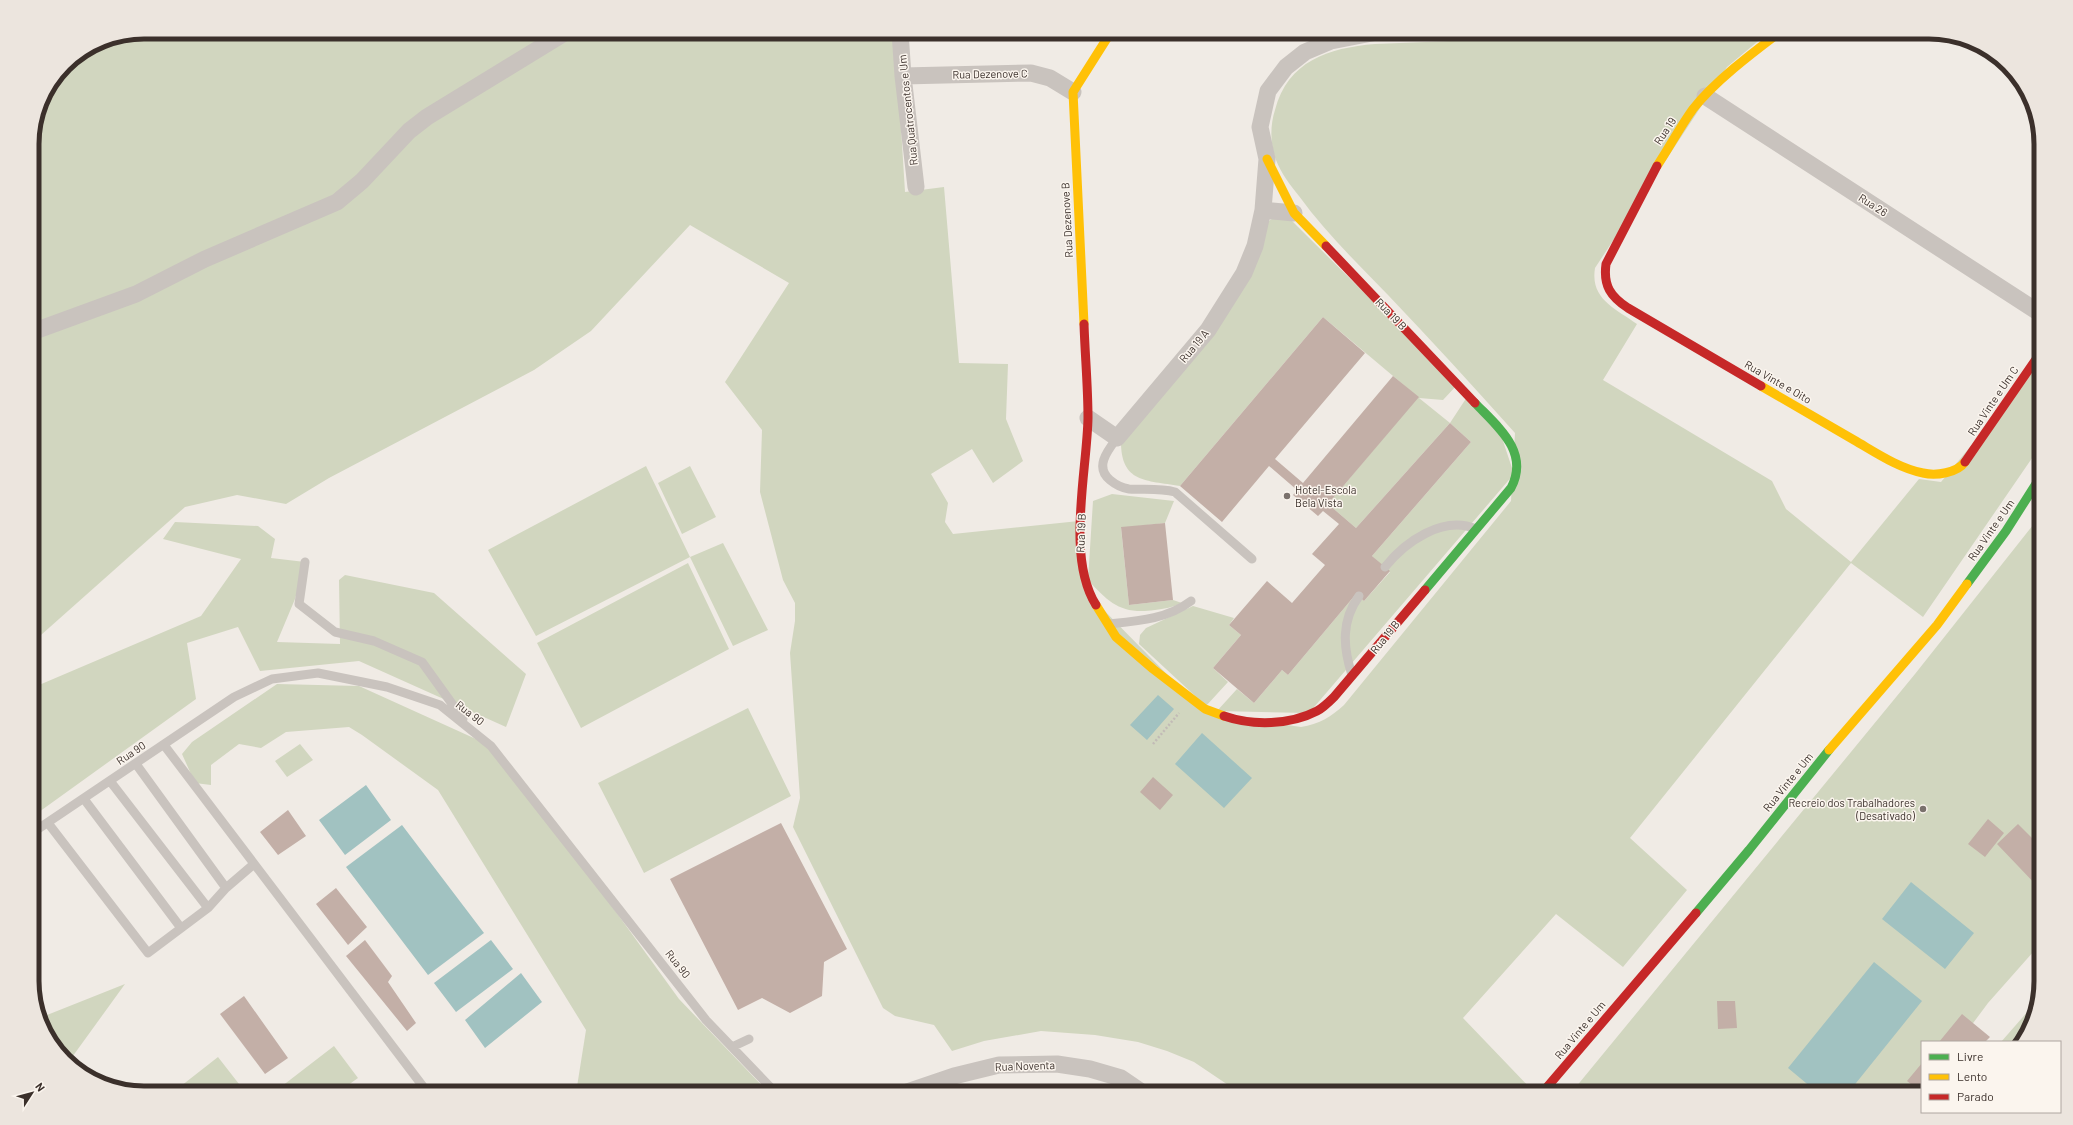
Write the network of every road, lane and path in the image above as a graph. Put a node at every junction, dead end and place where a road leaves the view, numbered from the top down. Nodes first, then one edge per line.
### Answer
1 (555, 39) edge
2 (900, 39) edge
3 (1107, 39) edge
4 (1341, 39) edge
5 (1770, 39) edge
6 (903, 76) junction
7 (1073, 92) junction
8 (1705, 96) junction
9 (1267, 159) junction
10 (916, 187) dead end
11 (1263, 210) junction
12 (1294, 213) junction
13 (1605, 270) joint
14 (2034, 309) edge
15 (39, 329) edge
16 (2034, 362) edge
17 (1088, 418) junction
18 (1117, 438) junction
19 (1964, 464) joint
20 (2034, 487) edge
21 (1476, 529) junction
22 (1252, 559) dead end
23 (305, 562) dead end
24 (1385, 567) dead end
25 (1359, 596) dead end
26 (1191, 600) dead end
27 (1108, 624) junction
28 (1353, 676) junction
29 (1190, 699) junction
30 (470, 728) junction
31 (1153, 744) dead end
32 (164, 745) junction
33 (136, 764) junction
34 (110, 781) junction
35 (84, 798) junction
36 (48, 823) junction
37 (39, 829) edge
38 (254, 864) junction
39 (226, 888) junction
40 (208, 908) junction
41 (181, 928) junction
42 (748, 1038) dead end
43 (732, 1047) junction
44 (423, 1086) edge
45 (769, 1086) edge
46 (925, 1086) edge
47 (1133, 1086) edge
48 (1548, 1086) edge

1 - 15 street
2 - 6 street, Rua Quatrocentos e Um
3 - 7 street
4 - 9 street, Rua 19 A
5 - 8 street, Rua 19
6 - 7 street, Rua Dezenove C
6 - 10 street, Rua Quatrocentos e Um
7 - 17 street, Rua Dezenove B
8 - 13 street, Rua 19
8 - 14 street, Rua 26
9 - 11 street, Rua 19 A
9 - 12 street, Rua 19 B
11 - 12 street
11 - 18 street, Rua 19 A
12 - 21 street, Rua 19 B
13 - 19 street, Rua Vinte e Oito
16 - 19 street, Rua Vinte e Um C
17 - 18 street
17 - 27 street, Rua 19 B
18 - 22 lane
20 - 48 street, Rua Vinte e Um
21 - 24 lane
21 - 28 street, Rua 19 B
23 - 30 lane
25 - 28 lane
26 - 27 lane
27 - 29 street, Rua 19 B
28 - 29 street, Rua 19 B
29 - 31 path
30 - 32 lane, Rua 90
30 - 43 lane, Rua 90
32 - 33 lane, Rua 90
32 - 38 lane
33 - 34 lane, Rua 90
33 - 39 lane
34 - 35 lane, Rua 90
34 - 40 lane
35 - 36 lane, Rua 90
35 - 41 lane
36 - 37 lane, Rua 90
36 - 41 lane
38 - 39 lane
38 - 44 lane
39 - 40 lane
40 - 41 lane
42 - 43 lane
43 - 45 lane, Rua 90
46 - 47 street, Rua Noventa

